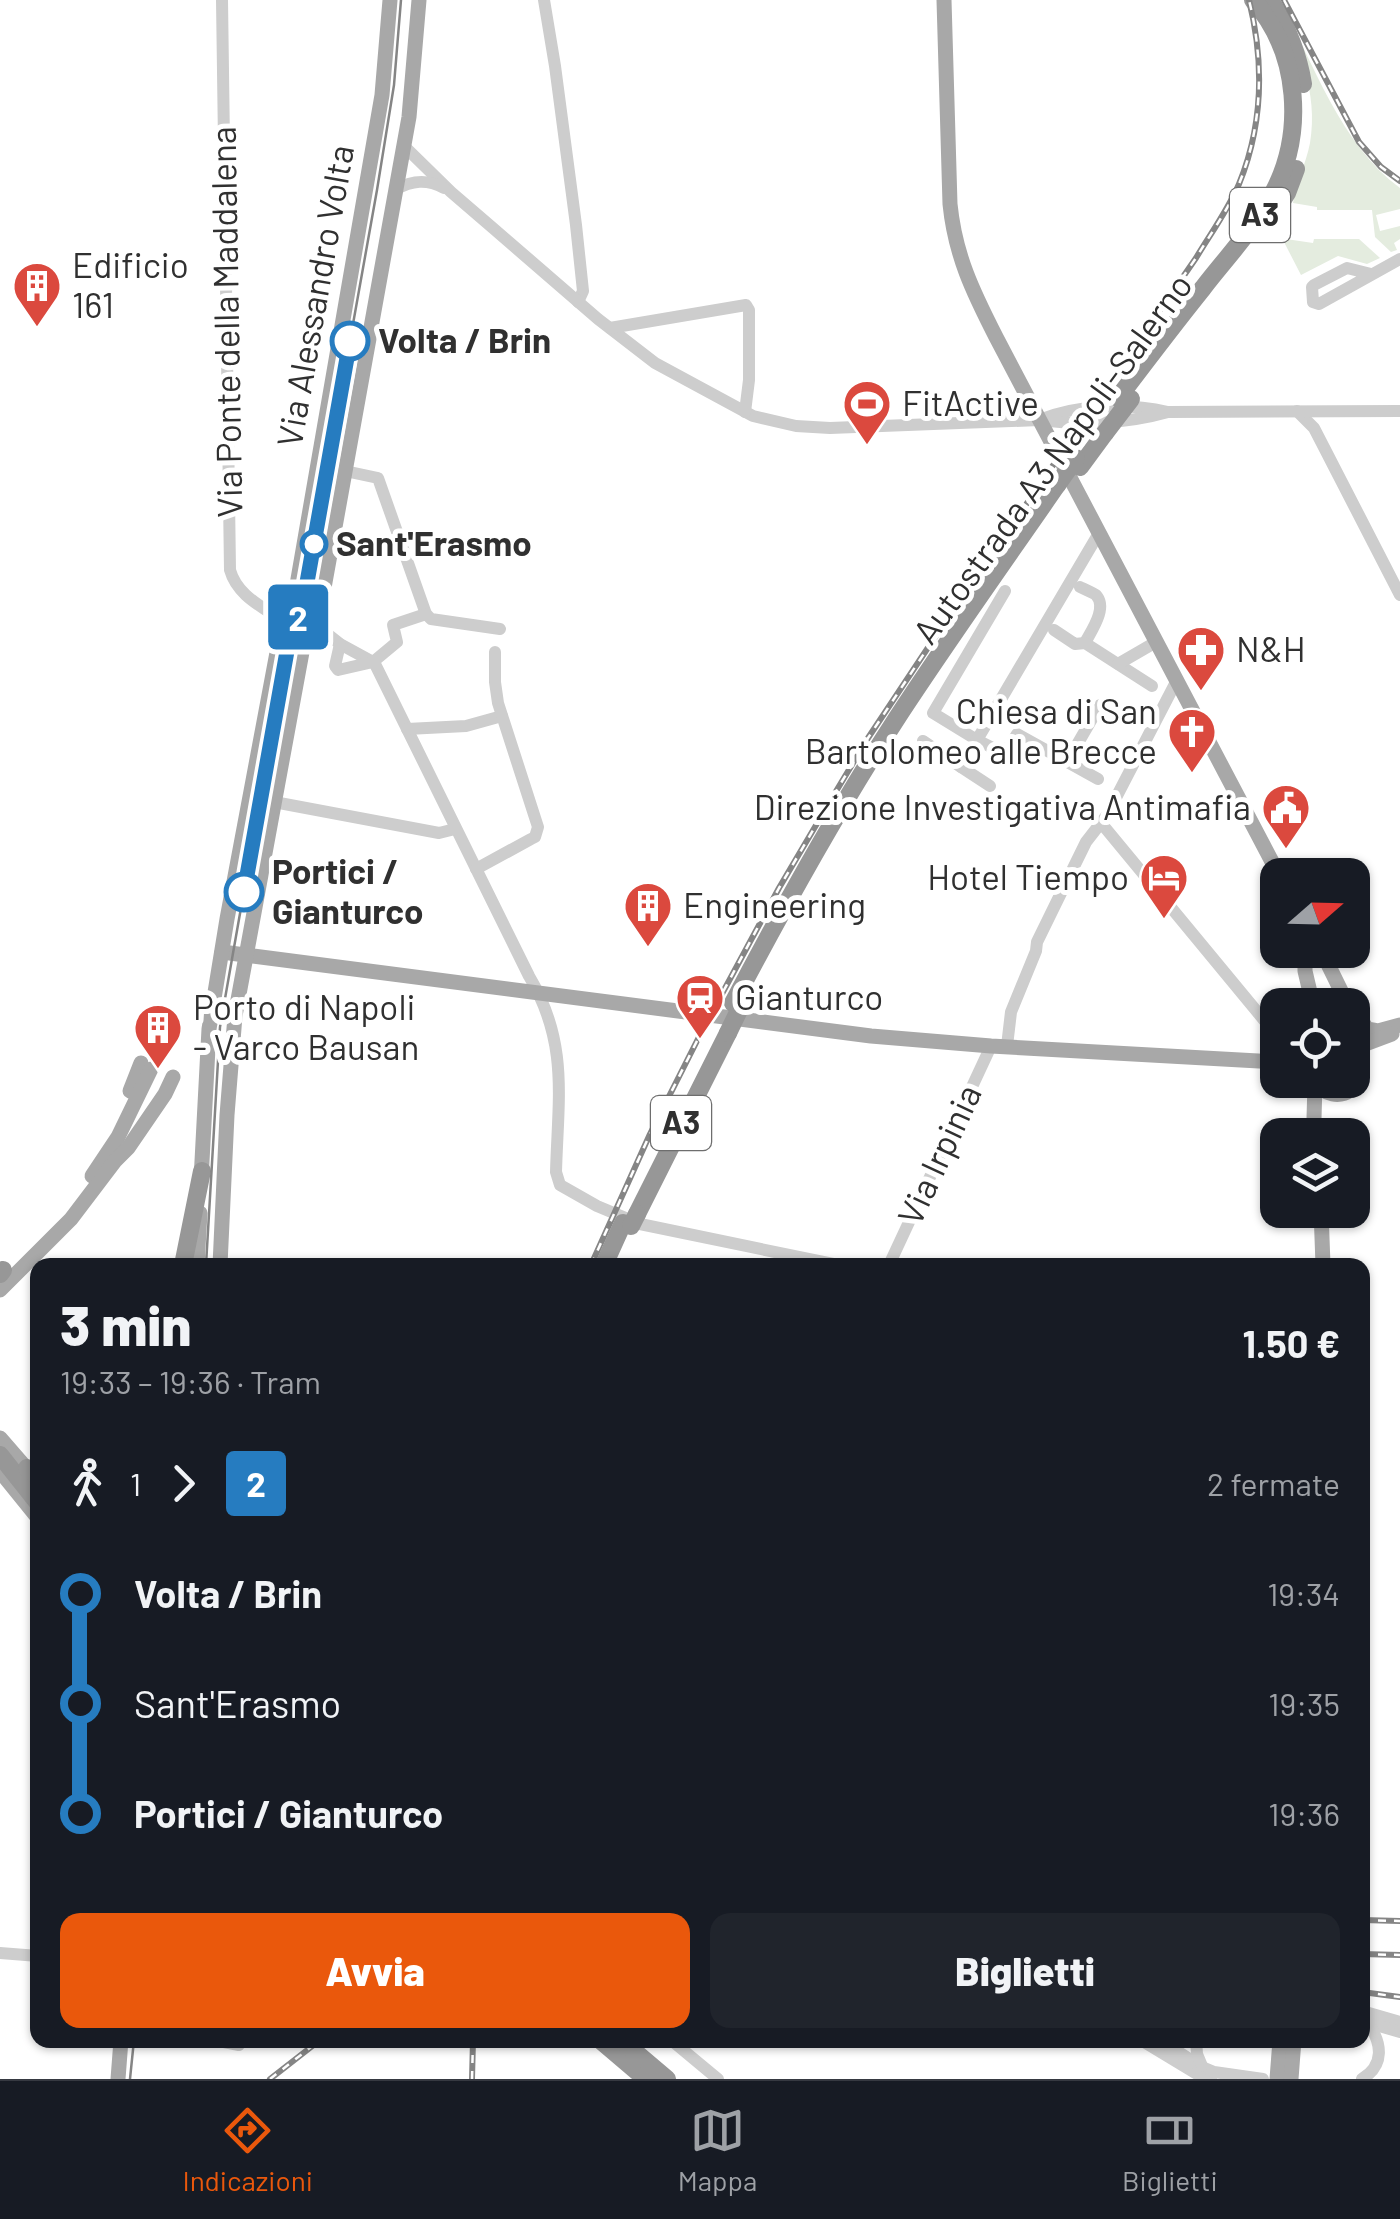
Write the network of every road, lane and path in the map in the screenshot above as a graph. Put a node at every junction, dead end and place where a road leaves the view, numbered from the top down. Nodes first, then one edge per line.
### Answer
1 (222, 0) edge
2 (390, 0) edge
3 (419, 0) edge
4 (544, 0) edge
5 (944, 0) edge
6 (1253, 0) edge
7 (1270, 0) edge
8 (404, 144) junction
9 (395, 190) junction
10 (450, 192) junction
11 (1400, 259) edge
12 (1371, 274) dead end
13 (578, 302) junction
14 (610, 328) junction
15 (1125, 398) junction
16 (1297, 411) junction
17 (1400, 411) edge
18 (744, 412) junction
19 (1039, 420) junction
20 (346, 471) junction
21 (1099, 533) junction
22 (1080, 587) dead end
23 (1005, 591) dead end
24 (1400, 595) edge
25 (294, 602) junction
26 (426, 614) junction
27 (281, 623) junction
28 (312, 625) junction
29 (500, 630) dead end
30 (1054, 630) dead end
31 (1156, 642) junction
32 (1085, 643) junction
33 (340, 644) junction
34 (495, 652) dead end
35 (373, 662) junction
36 (1118, 664) junction
37 (1177, 680) junction
38 (1152, 686) dead end
39 (1100, 705) dead end
40 (502, 716) junction
41 (408, 729) junction
42 (923, 740) dead end
43 (977, 740) junction
44 (1066, 762) junction
45 (962, 767) junction
46 (1098, 778) dead end
47 (990, 786) dead end
48 (274, 802) junction
49 (1102, 824) junction
50 (455, 828) junction
51 (1270, 858) edge
52 (476, 870) junction
53 (222, 952) junction
54 (247, 956) junction
55 (1331, 968) edge
56 (1336, 978) junction
57 (1311, 988) edge
58 (1341, 988) edge
59 (539, 994) junction
60 (1260, 1015) edge
61 (1398, 1029) edge
62 (1370, 1030) edge
63 (1370, 1042) edge
64 (999, 1046) junction
65 (1370, 1060) edge
66 (1260, 1061) edge
67 (158, 1071) junction
68 (110, 1158) junction
69 (202, 1171) junction
70 (630, 1218) junction
71 (1322, 1228) edge
72 (32, 1258) edge
73 (184, 1258) edge
74 (196, 1258) edge
75 (220, 1258) edge
76 (608, 1258) edge
77 (616, 1258) edge
78 (804, 1258) edge
79 (892, 1258) edge
80 (1323, 1258) edge
81 (30, 1260) edge
82 (1, 1272) edge
83 (0, 1290) edge
84 (0, 1438) edge
85 (0, 1455) edge
86 (0, 1471) edge
87 (30, 1471) edge
88 (30, 1493) edge
89 (30, 1508) edge
90 (0, 1953) edge
91 (30, 1955) edge
92 (1370, 2019) edge
93 (1370, 2020) edge
94 (1400, 2022) edge
95 (1370, 2027) edge
96 (1400, 2032) edge
97 (120, 2048) edge
98 (609, 2048) edge
99 (621, 2048) edge
100 (630, 2048) edge
101 (645, 2048) edge
102 (680, 2048) edge
103 (1154, 2048) edge
104 (1172, 2048) edge
105 (1198, 2048) edge
106 (1279, 2048) edge
107 (1293, 2048) edge
108 (1202, 2067) junction
109 (118, 2079) edge
110 (646, 2079) edge
111 (657, 2079) edge
112 (666, 2079) edge
113 (680, 2079) edge
114 (718, 2079) edge
115 (1211, 2079) edge
116 (1263, 2079) edge
117 (1277, 2079) edge
118 (1290, 2079) edge
119 (1362, 2079) edge

1 - 27 street, Via Ponte della Maddalena
2 - 25 main road, Via Alessandro Volta
3 - 8 main road, Via Alessandro Volta
4 - 13 street
5 - 19 main road
6 - 15 highway, Autostrada A3 Napoli-Salerno / A3
7 - 15 highway, Autostrada A3 Napoli-Salerno / A3
8 - 9 main road, Via Alessandro Volta
8 - 10 street
9 - 10 street
9 - 20 main road, Via Alessandro Volta
10 - 13 street
11 - 12 street
13 - 14 street
14 - 18 street
14 - 18 street
15 - 70 highway, Autostrada A3 Napoli-Salerno / A3, bridge
16 - 17 street
16 - 19 street
16 - 24 street
18 - 19 street
19 - 21 main road
20 - 26 street
20 - 28 main road, Via Alessandro Volta
21 - 31 main road
21 - 43 street
22 - 32 street
23 - 43 street
25 - 27 main road
25 - 28 main road
26 - 29 street
26 - 35 street
27 - 28 main road
27 - 53 main road
28 - 33 street
28 - 48 main road, Via Alessandro Volta
30 - 32 street
31 - 36 street
31 - 37 main road
32 - 36 street
33 - 35 street
33 - 35 street
34 - 40 street
35 - 41 street
36 - 38 street
37 - 49 street, Via Irpinia
37 - 51 main road
39 - 44 street
40 - 41 street
40 - 52 street
41 - 50 street
42 - 45 street
43 - 44 street
43 - 45 street
44 - 46 street
45 - 47 street
48 - 50 street
48 - 54 main road, Via Alessandro Volta
49 - 60 street
49 - 64 street, Via Irpinia
50 - 52 street
52 - 59 street
53 - 54 main road
53 - 69 main road
54 - 59 main road
54 - 75 main road, Via Alessandro Volta
55 - 56 main road
56 - 57 main road
56 - 58 main road
59 - 64 main road
59 - 78 street
61 - 62 main road
61 - 63 main road
61 - 65 main road
64 - 66 main road
64 - 79 street, Via Irpinia
67 - 68 main road
67 - 68 main road
67 - 68 main road
68 - 72 main road
68 - 82 main road
69 - 73 highway
69 - 74 main road
70 - 76 highway, Autostrada A3 Napoli-Salerno / A3
70 - 77 highway, Autostrada A3 Napoli-Salerno / A3
71 - 80 main road
81 - 83 main road
84 - 87 main road
85 - 88 highway
86 - 89 main road
90 - 91 street
92 - 94 street
93 - 96 street
95 - 119 street
97 - 109 main road
98 - 110 highway
99 - 111 highway
100 - 112 highway
101 - 113 highway
102 - 114 street
103 - 115 street
104 - 108 street
105 - 108 street
106 - 117 main road
107 - 118 main road
108 - 116 street

